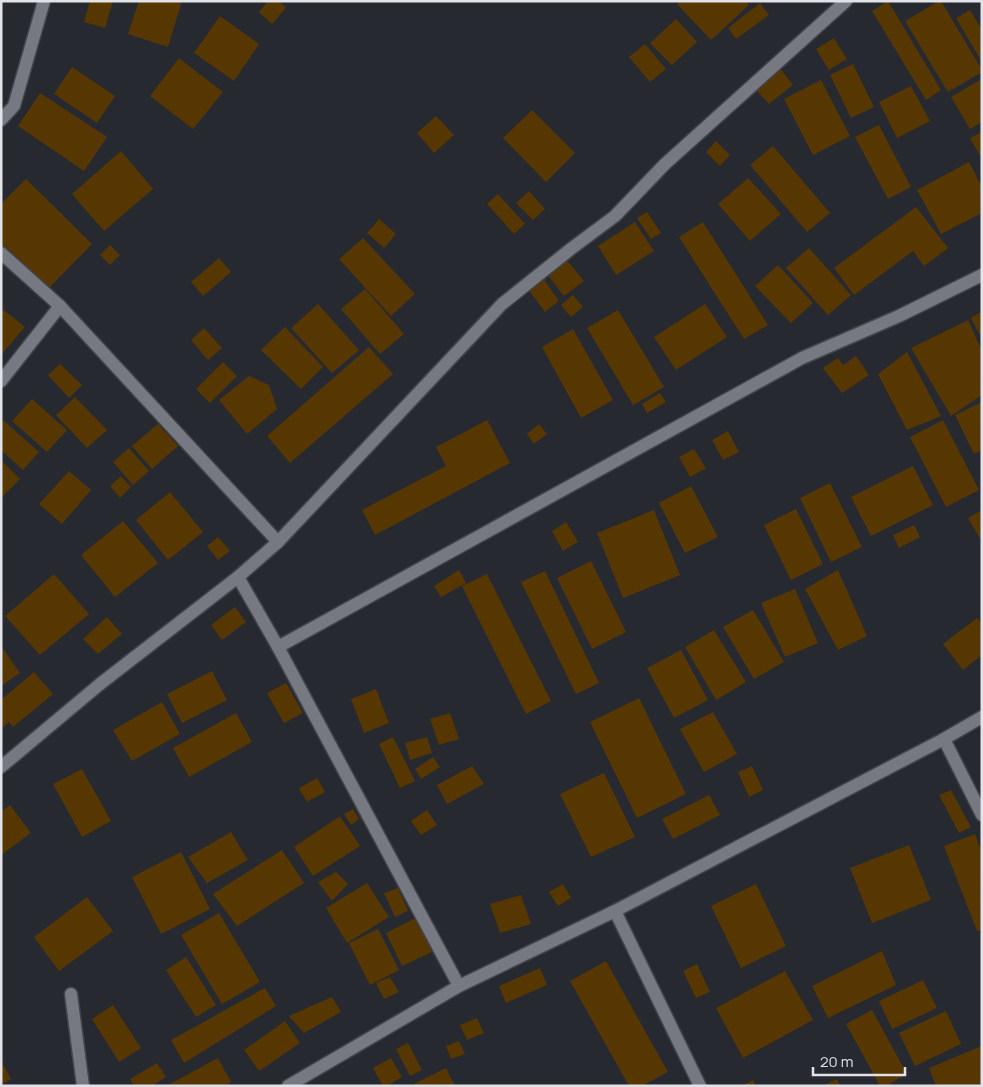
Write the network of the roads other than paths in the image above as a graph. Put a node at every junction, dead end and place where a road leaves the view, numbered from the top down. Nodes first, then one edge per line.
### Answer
1 (44, 1) edge
2 (846, 1) edge
3 (1, 120) edge
4 (1, 253) edge
5 (982, 275) edge
6 (60, 306) junction
7 (1, 381) edge
8 (278, 542) junction
9 (238, 577) junction
10 (278, 647) junction
11 (982, 717) edge
12 (944, 739) junction
13 (1, 768) edge
14 (982, 815) edge
15 (615, 910) junction
16 (459, 986) junction
17 (71, 994) dead end
18 (83, 1086) edge
19 (288, 1086) edge
20 (700, 1086) edge

1 - 3 street
2 - 8 street
4 - 6 street
5 - 10 street
6 - 7 street
6 - 8 street
8 - 9 street
9 - 10 street
9 - 13 street
10 - 16 street
11 - 12 street
12 - 14 street
12 - 15 street
15 - 16 street
15 - 20 street
16 - 19 street
17 - 18 street

